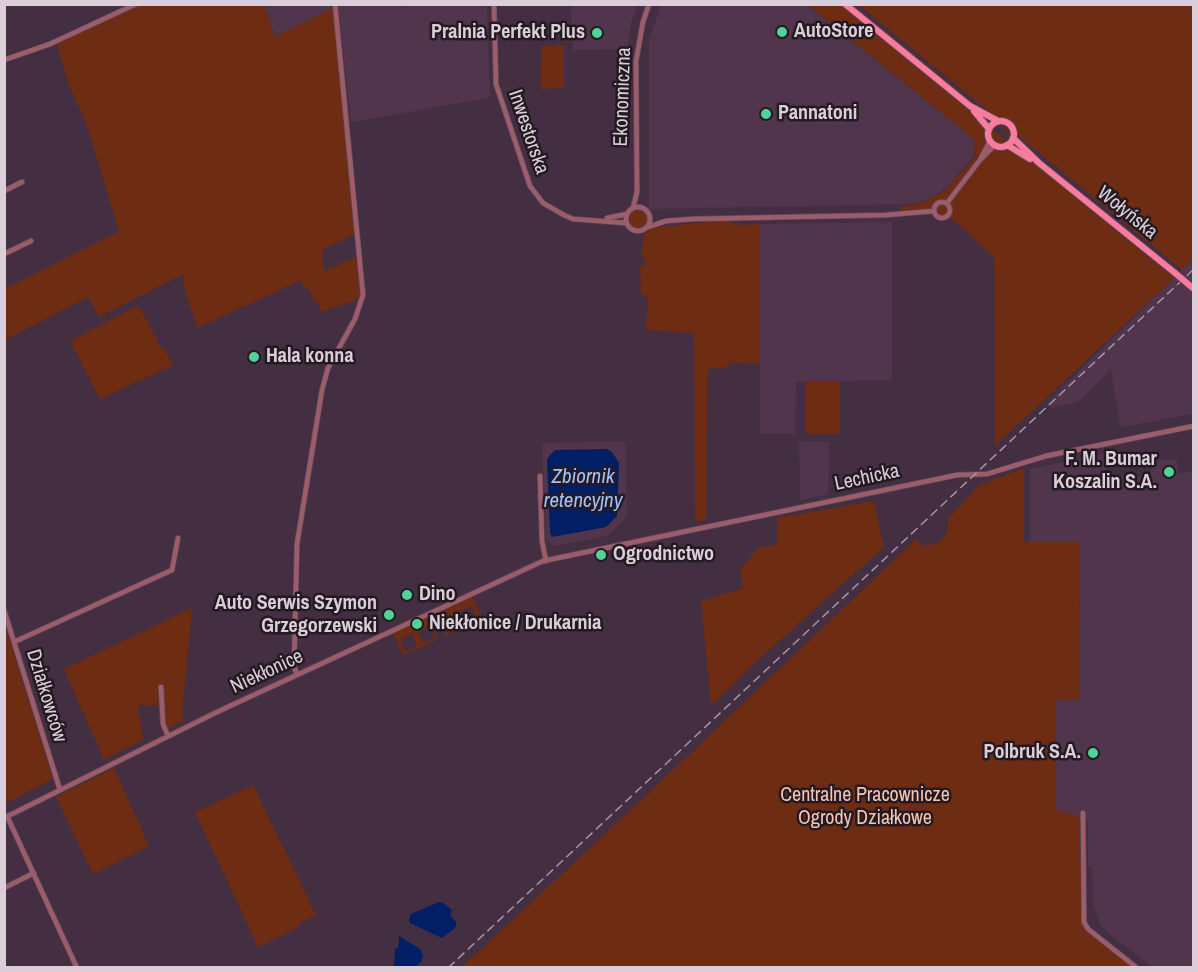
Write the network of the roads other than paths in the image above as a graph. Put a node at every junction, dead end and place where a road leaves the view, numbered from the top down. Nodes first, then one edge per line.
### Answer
1 (136, 4) edge
2 (335, 4) edge
3 (494, 4) edge
4 (649, 4) edge
5 (845, 4) edge
6 (4, 60) edge
7 (970, 106) junction
8 (998, 121) junction
9 (989, 129) junction
10 (1013, 138) junction
11 (992, 143) junction
12 (1007, 145) junction
13 (1039, 163) junction
14 (22, 182) dead end
15 (4, 191) edge
16 (637, 192) junction
17 (947, 203) junction
18 (633, 208) junction
19 (642, 208) junction
20 (934, 211) junction
21 (627, 214) junction
22 (650, 218) junction
23 (602, 220) junction
24 (666, 221) junction
25 (626, 223) junction
26 (648, 227) junction
27 (31, 241) dead end
28 (4, 254) edge
29 (1194, 289) edge
30 (1194, 426) edge
31 (540, 476) dead end
32 (178, 538) dead end
33 (546, 561) junction
34 (4, 610) edge
35 (14, 642) junction
36 (297, 674) junction
37 (161, 687) dead end
38 (168, 736) junction
39 (60, 790) junction
40 (1083, 813) dead end
41 (6, 817) edge
42 (34, 873) junction
43 (4, 888) edge
44 (77, 968) edge
45 (1137, 968) edge

1 - 6 street
2 - 36 street
3 - 23 street, Inwestorska
4 - 16 street, Ekonomiczna
5 - 7 main road
7 - 8 main road
7 - 9 main road
8 - 9 main road
8 - 10 main road
9 - 11 main road
10 - 12 main road
10 - 13 main road, Wołyńska
11 - 12 main road
11 - 17 street
12 - 13 main road, Wołyńska
13 - 29 main road, Wołyńska, bridge
14 - 15 street
16 - 18 street, Ekonomiczna
16 - 19 street, Ekonomiczna
17 - 20 street
17 - 20 street
18 - 19 street
18 - 21 street
19 - 22 street
20 - 24 street
21 - 23 street, Inwestorska
21 - 25 street
22 - 24 street
22 - 26 street
23 - 25 street, Inwestorska
24 - 26 street
25 - 26 street
27 - 28 street
30 - 33 street, Lechicka
31 - 33 street
32 - 35 street
33 - 36 street, Niekłonice
34 - 35 street, Działkowców
35 - 39 street, Działkowców
36 - 38 street, Niekłonice
37 - 38 street
38 - 39 street, Niekłonice
39 - 41 street, Niekłonice
40 - 45 street
41 - 42 street
42 - 43 street
42 - 44 street

